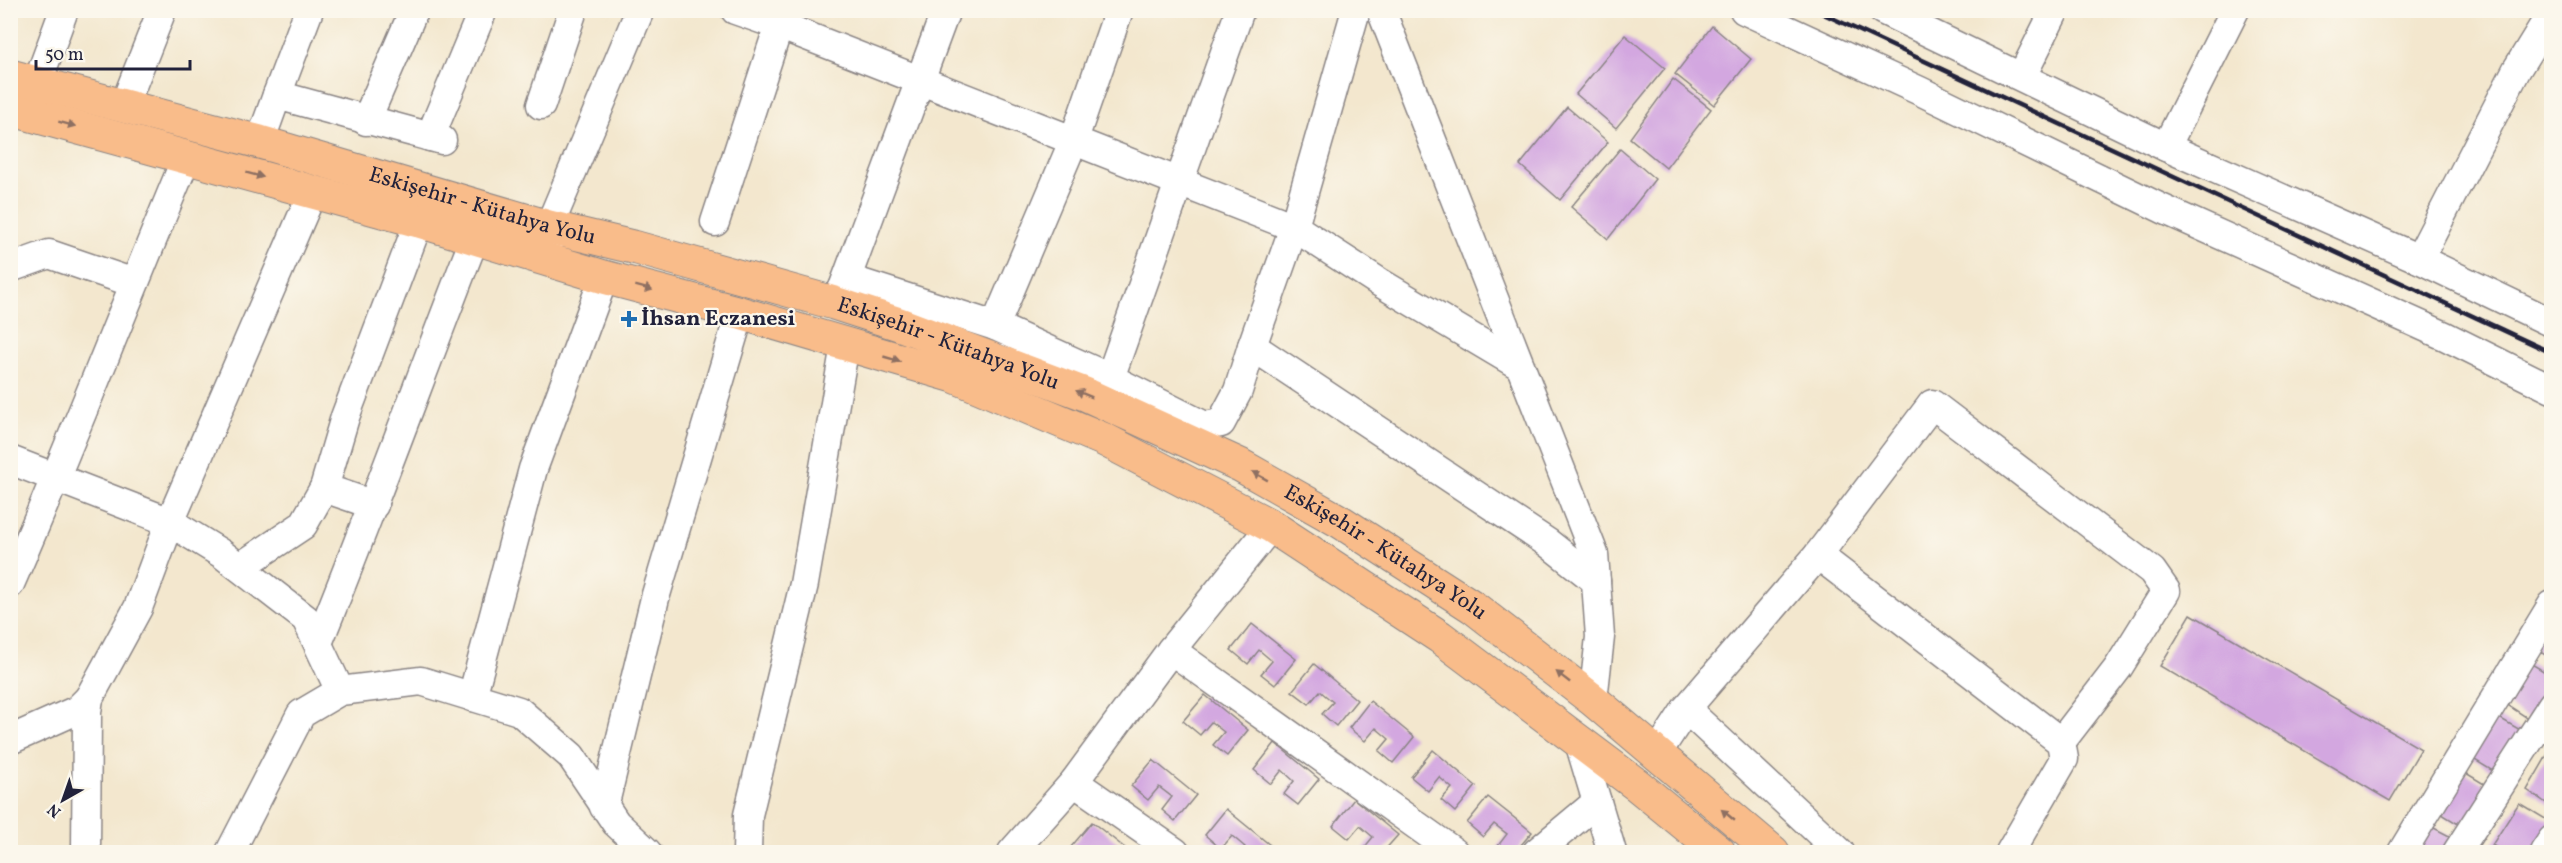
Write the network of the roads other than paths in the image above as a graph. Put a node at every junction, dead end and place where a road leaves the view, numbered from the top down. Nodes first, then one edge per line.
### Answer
1 (64, 10) edge
2 (162, 10) edge
3 (309, 10) edge
4 (414, 10) edge
5 (483, 10) edge
6 (573, 10) edge
7 (640, 10) edge
8 (735, 10) edge
9 (946, 10) edge
10 (1119, 10) edge
11 (1240, 10) edge
12 (1356, 10) edge
13 (1381, 10) edge
14 (1744, 10) edge
15 (1882, 10) edge
16 (2055, 10) edge
17 (2235, 10) edge
18 (2552, 12) edge
19 (781, 18) edge
20 (2022, 76) junction
21 (24, 80) edge
22 (921, 81) junction
23 (277, 95) junction
24 (541, 105) dead end
25 (124, 106) junction
26 (10, 109) edge
27 (366, 121) junction
28 (260, 142) junction
29 (1073, 142) junction
30 (2166, 147) junction
31 (187, 156) junction
32 (1180, 183) junction
33 (314, 191) junction
34 (419, 220) junction
35 (715, 222) dead end
36 (1294, 227) junction
37 (475, 237) junction
38 (548, 242) junction
39 (2419, 259) junction
40 (10, 268) edge
41 (604, 277) junction
42 (134, 283) junction
43 (838, 295) junction
44 (740, 313) junction
45 (2552, 322) edge
46 (995, 327) junction
47 (845, 345) junction
48 (1252, 346) junction
49 (1520, 366) junction
50 (1110, 378) junction
51 (2552, 389) edge
52 (10, 460) edge
53 (57, 477) junction
54 (324, 488) junction
55 (374, 505) junction
56 (170, 522) junction
57 (1271, 526) junction
58 (1818, 555) junction
59 (240, 567) junction
60 (1596, 581) junction
61 (10, 584) edge
62 (2552, 605) edge
63 (318, 643) junction
64 (1172, 650) junction
65 (340, 691) junction
66 (472, 697) junction
67 (89, 699) junction
68 (1593, 700) junction
69 (2552, 705) edge
70 (1686, 709) junction
71 (10, 740) edge
72 (1579, 742) junction
73 (2061, 742) junction
74 (1656, 755) junction
75 (1074, 782) junction
76 (1597, 802) junction
77 (604, 807) junction
78 (2552, 840) edge
79 (86, 852) edge
80 (230, 852) edge
81 (647, 852) edge
82 (747, 852) edge
83 (1012, 852) edge
84 (1175, 852) edge
85 (1454, 852) edge
86 (1537, 852) edge
87 (1612, 852) edge
88 (1719, 852) edge
89 (1773, 852) edge
90 (1840, 852) edge
91 (2010, 852) edge
92 (2402, 852) edge
93 (2457, 852) edge
94 (2544, 852) edge

1 - 21 street
2 - 25 street
3 - 23 street
4 - 27 street
5 - 27 street
6 - 24 street
7 - 38 street
8 - 19 street
9 - 22 street
10 - 29 street
11 - 32 street
12 - 36 street
13 - 49 street
14 - 51 street
15 - 20 street
16 - 20 street
17 - 30 street
18 - 39 street
19 - 22 street
19 - 35 street
20 - 30 street
21 - 25 highway, Eskişehir - Kütahya Yolu
22 - 29 street
22 - 43 street
23 - 27 street
23 - 28 street
25 - 28 highway, Eskişehir - Kütahya Yolu
26 -> 31 highway, Eskişehir - Kütahya Yolu
28 - 38 highway, Eskişehir - Kütahya Yolu
29 - 32 street
29 - 46 street
30 - 39 street
31 -> 33 highway, Eskişehir - Kütahya Yolu
31 - 42 street
32 - 36 street
32 - 50 street
33 - 34 highway, Eskişehir - Kütahya Yolu
33 - 56 street
34 - 37 highway, Eskişehir - Kütahya Yolu
34 - 54 street
36 - 48 street
36 - 49 street
37 - 38 highway, Eskişehir - Kütahya Yolu
37 - 55 street
38 - 41 highway, Eskişehir - Kütahya Yolu
38 - 43 highway, Eskişehir - Kütahya Yolu
39 - 45 street
40 - 42 street
41 -> 44 highway, Eskişehir - Kütahya Yolu
41 - 66 street
42 - 53 street
43 - 46 street
68 -> 43 highway, Eskişehir - Kütahya Yolu
44 - 47 highway, Eskişehir - Kütahya Yolu
44 - 77 street
46 - 50 street
47 -> 57 highway, Eskişehir - Kütahya Yolu
47 - 82 street
48 - 50 street
48 - 60 street
49 - 60 street
52 - 53 street
53 - 56 street
53 - 61 street
54 - 55 street
54 - 59 street
55 - 63 street
56 - 59 street
56 - 67 street
57 - 64 street
57 - 72 highway, Eskişehir - Kütahya Yolu
58 - 70 street
58 - 73 street
58 - 73 street
59 - 63 street
60 - 68 street
62 - 92 street
63 - 65 street
64 - 75 street
64 - 85 street
65 - 66 street
65 - 80 street
66 - 77 street
67 - 71 street
67 - 79 street
68 - 74 highway, Eskişehir - Kütahya Yolu
69 - 93 street
70 - 74 street
70 - 90 street
72 - 76 street
72 - 88 highway, Eskişehir - Kütahya Yolu
73 - 91 street
89 -> 74 highway, Eskişehir - Kütahya Yolu
75 - 83 street
75 - 84 street
76 - 86 street
76 - 87 street
77 - 81 street
78 - 94 street

